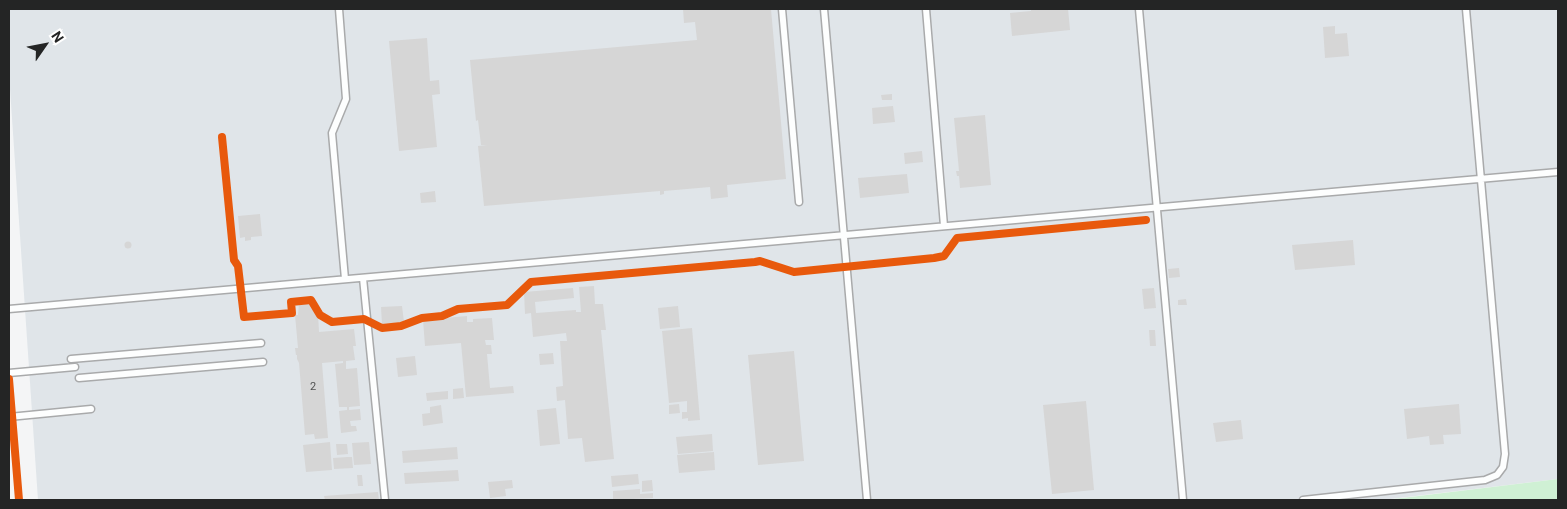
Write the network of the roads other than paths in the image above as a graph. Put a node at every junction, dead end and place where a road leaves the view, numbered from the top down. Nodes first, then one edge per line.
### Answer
1 (339, 9) edge
2 (782, 9) edge
3 (824, 9) edge
4 (926, 9) edge
5 (1139, 9) edge
6 (1466, 9) edge
7 (1558, 172) edge
8 (1481, 178) junction
9 (799, 202) dead end
10 (1157, 207) junction
11 (944, 226) junction
12 (844, 235) junction
13 (364, 278) junction
14 (345, 279) junction
15 (9, 309) edge
16 (261, 343) dead end
17 (71, 359) dead end
18 (263, 362) dead end
19 (75, 367) dead end
20 (9, 373) edge
21 (79, 378) dead end
22 (91, 409) dead end
23 (9, 417) edge
24 (385, 500) edge
25 (867, 500) edge
26 (1182, 500) edge
27 (1303, 500) edge

1 - 14 lane
2 - 9 lane
3 - 12 lane
4 - 11 lane
5 - 10 lane
6 - 8 lane
7 - 8 lane
8 - 10 lane
8 - 27 lane
10 - 11 lane
10 - 26 lane
11 - 12 lane
12 - 13 lane
12 - 25 lane
13 - 14 lane
13 - 24 lane
14 - 15 lane
16 - 17 lane
18 - 21 lane
19 - 20 lane
22 - 23 lane

